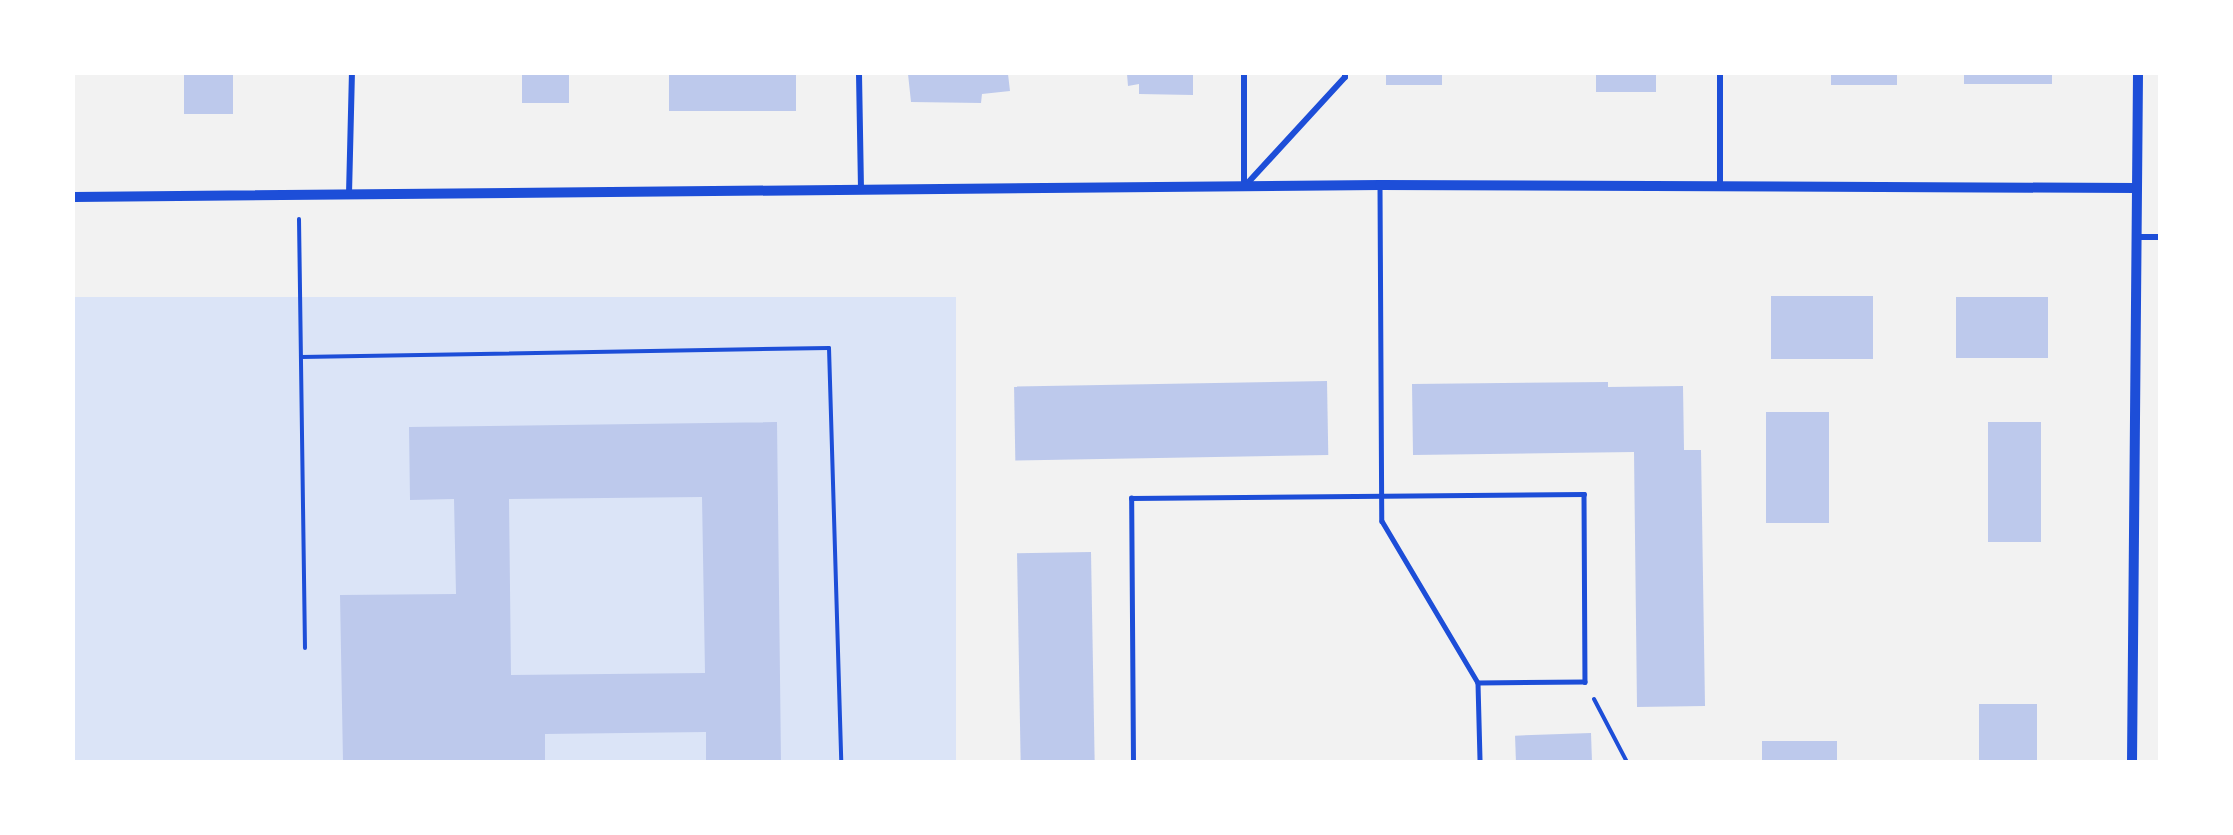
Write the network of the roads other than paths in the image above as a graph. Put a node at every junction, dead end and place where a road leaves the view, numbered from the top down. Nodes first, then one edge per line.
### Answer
1 (352, 74) edge
2 (859, 74) edge
3 (1244, 74) edge
4 (1345, 74) edge
5 (1720, 74) edge
6 (2138, 74) edge
7 (1380, 185) junction
8 (1720, 186) junction
9 (1244, 187) junction
10 (2136, 188) junction
11 (861, 190) junction
12 (349, 194) junction
13 (74, 197) edge
14 (2136, 237) junction
15 (2160, 237) edge
16 (1382, 496) junction
17 (1478, 683) junction
18 (1133, 762) edge
19 (1480, 762) edge
20 (2132, 762) edge

1 - 12 street
2 - 11 street
3 - 9 street
4 - 9 street
5 - 8 street
6 - 10 street
7 - 8 street
7 - 9 street
7 - 16 lane
8 - 10 street
9 - 11 street
10 - 14 street
11 - 12 street
12 - 13 street
14 - 15 street
14 - 20 street
16 - 17 lane
16 - 17 lane
16 - 18 lane
17 - 19 lane

